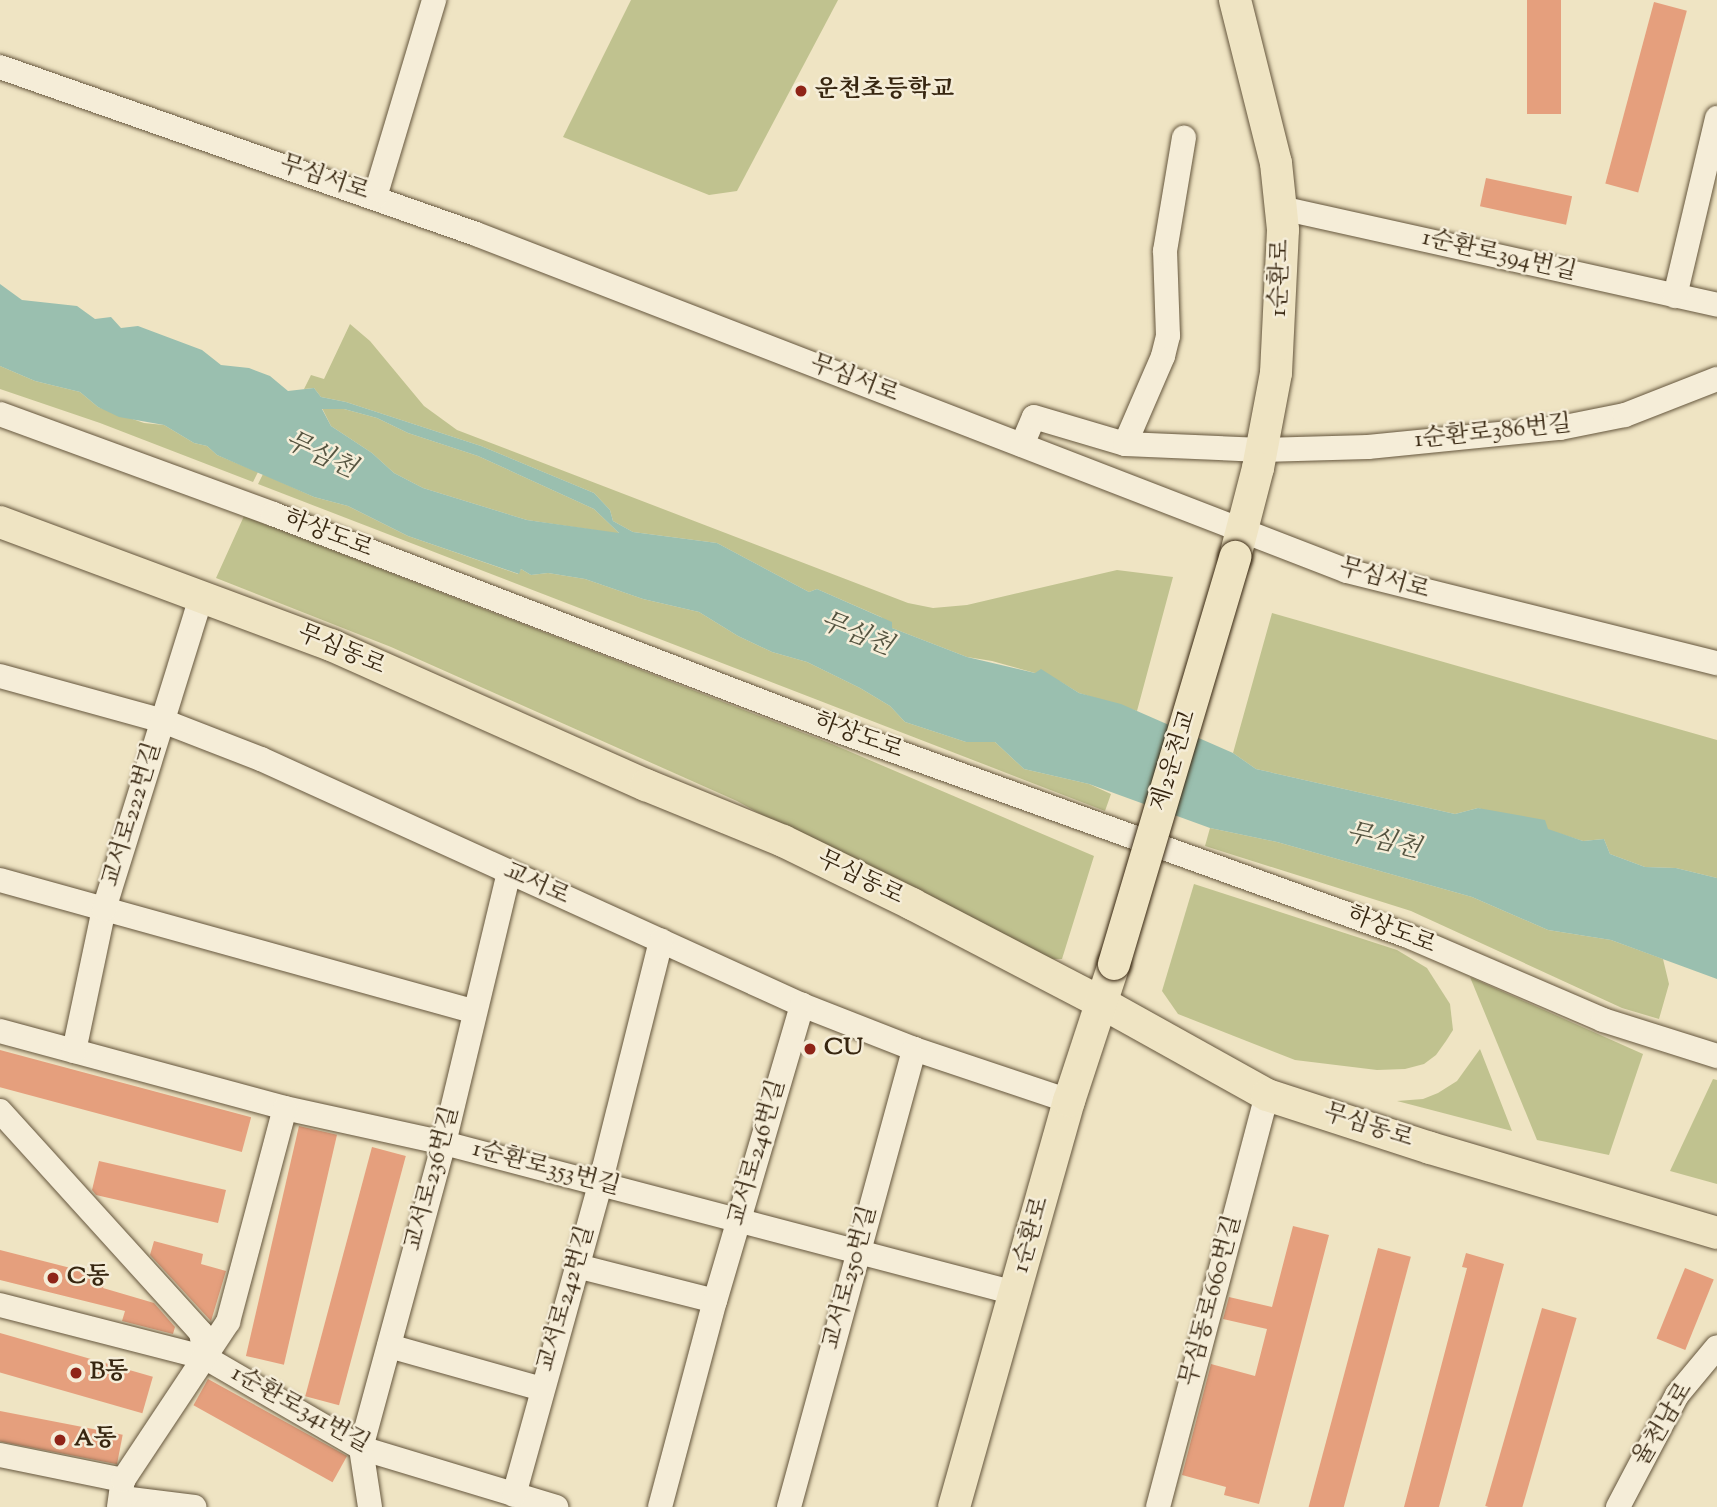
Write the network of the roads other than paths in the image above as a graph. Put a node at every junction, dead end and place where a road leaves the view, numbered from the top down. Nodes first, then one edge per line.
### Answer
1 (434, 0) edge
2 (1235, 0) edge
3 (0, 67) edge
4 (1717, 118) edge
5 (1184, 138) dead end
6 (375, 197) junction
7 (1280, 208) junction
8 (1675, 296) junction
9 (1717, 305) edge
10 (1717, 380) edge
11 (0, 414) edge
12 (1125, 444) junction
13 (1022, 445) junction
14 (1262, 450) junction
15 (0, 522) edge
16 (1239, 544) junction
17 (202, 595) junction
18 (1717, 663) edge
19 (0, 676) edge
20 (163, 721) junction
21 (509, 873) junction
22 (0, 880) edge
23 (104, 909) junction
24 (661, 941) junction
25 (1114, 964) joint
26 (1102, 1003) junction
27 (802, 1005) junction
28 (473, 1012) junction
29 (0, 1031) edge
30 (914, 1049) junction
31 (74, 1051) junction
32 (1717, 1056) edge
33 (1267, 1095) junction
34 (1069, 1101) junction
35 (285, 1108) junction
36 (0, 1111) edge
37 (444, 1143) junction
38 (600, 1184) junction
39 (739, 1218) junction
40 (1717, 1233) edge
41 (858, 1252) junction
42 (577, 1266) junction
43 (1015, 1293) junction
44 (715, 1301) junction
45 (0, 1306) edge
46 (388, 1346) junction
47 (1717, 1348) edge
48 (206, 1358) junction
49 (542, 1389) junction
50 (361, 1448) junction
51 (0, 1455) edge
52 (514, 1494) junction
53 (121, 1495) edge
54 (194, 1507) edge
55 (370, 1507) edge
56 (556, 1507) edge
57 (660, 1507) edge
58 (789, 1507) edge
59 (954, 1507) edge
60 (1158, 1507) edge
61 (1618, 1507) edge

1 - 6 street
2 - 7 main road, 1순환로
3 - 6 street, 무심서로
4 - 8 street
5 - 12 street
6 - 13 street, 무심서로
7 - 8 street, 1순환로394번길
7 - 14 main road, 1순환로
8 - 9 street, 1순환로394번길
10 - 14 street, 1순환로386번길
11 - 32 street, 하상도로
12 - 13 street, 1순환로386번길
12 - 14 street, 1순환로386번길
13 - 16 street, 무심서로
14 - 16 main road, 1순환로
15 - 17 main road, 무심동로
16 - 18 street, 무심서로
16 - 25 main road, 제2운천교, bridge
17 - 20 street, 교서로222번길
17 - 26 main road, 무심동로
19 - 20 street, 교서로
20 - 21 street, 교서로
20 - 23 street, 교서로222번길
21 - 24 street, 교서로
21 - 28 street, 교서로236번길
22 - 23 street, 교서로222번길
23 - 28 street, 교서로222번길
23 - 31 street, 교서로222번길
24 - 27 street, 교서로
24 - 38 street, 교서로242번길
25 - 26 main road, 1순환로
26 - 33 main road, 무심동로
26 - 34 main road, 1순환로
27 - 30 street, 교서로
27 - 39 street, 교서로246번길
28 - 37 street, 교서로236번길
29 - 31 street, 1순환로353번길
30 - 34 street, 교서로
30 - 41 street, 교서로250번길
31 - 35 street, 1순환로353번길
33 - 40 main road, 무심동로
33 - 60 street, 무심동로660번길
34 - 43 main road, 1순환로
35 - 37 street, 1순환로353번길
35 - 48 street
36 - 48 street, 1순환로341번길
37 - 38 street, 1순환로353번길
37 - 46 street, 교서로236번길
38 - 39 street, 1순환로353번길
38 - 42 street, 교서로242번길
39 - 41 street, 1순환로353번길
39 - 44 street, 교서로246번길
41 - 43 street, 1순환로353번길
41 - 58 street, 교서로250번길
42 - 44 street
42 - 49 street, 교서로242번길
43 - 59 main road, 1순환로
44 - 57 street, 교서로246번길
45 - 48 street, 1순환로341번길
46 - 49 street
46 - 50 street, 교서로236번길
47 - 61 street, 율천남로
48 - 50 street, 1순환로341번길
48 - 53 street
49 - 52 street, 교서로242번길
50 - 52 street, 1순환로341번길
50 - 55 street
51 - 53 street
52 - 56 street, 1순환로341번길
53 - 54 street

